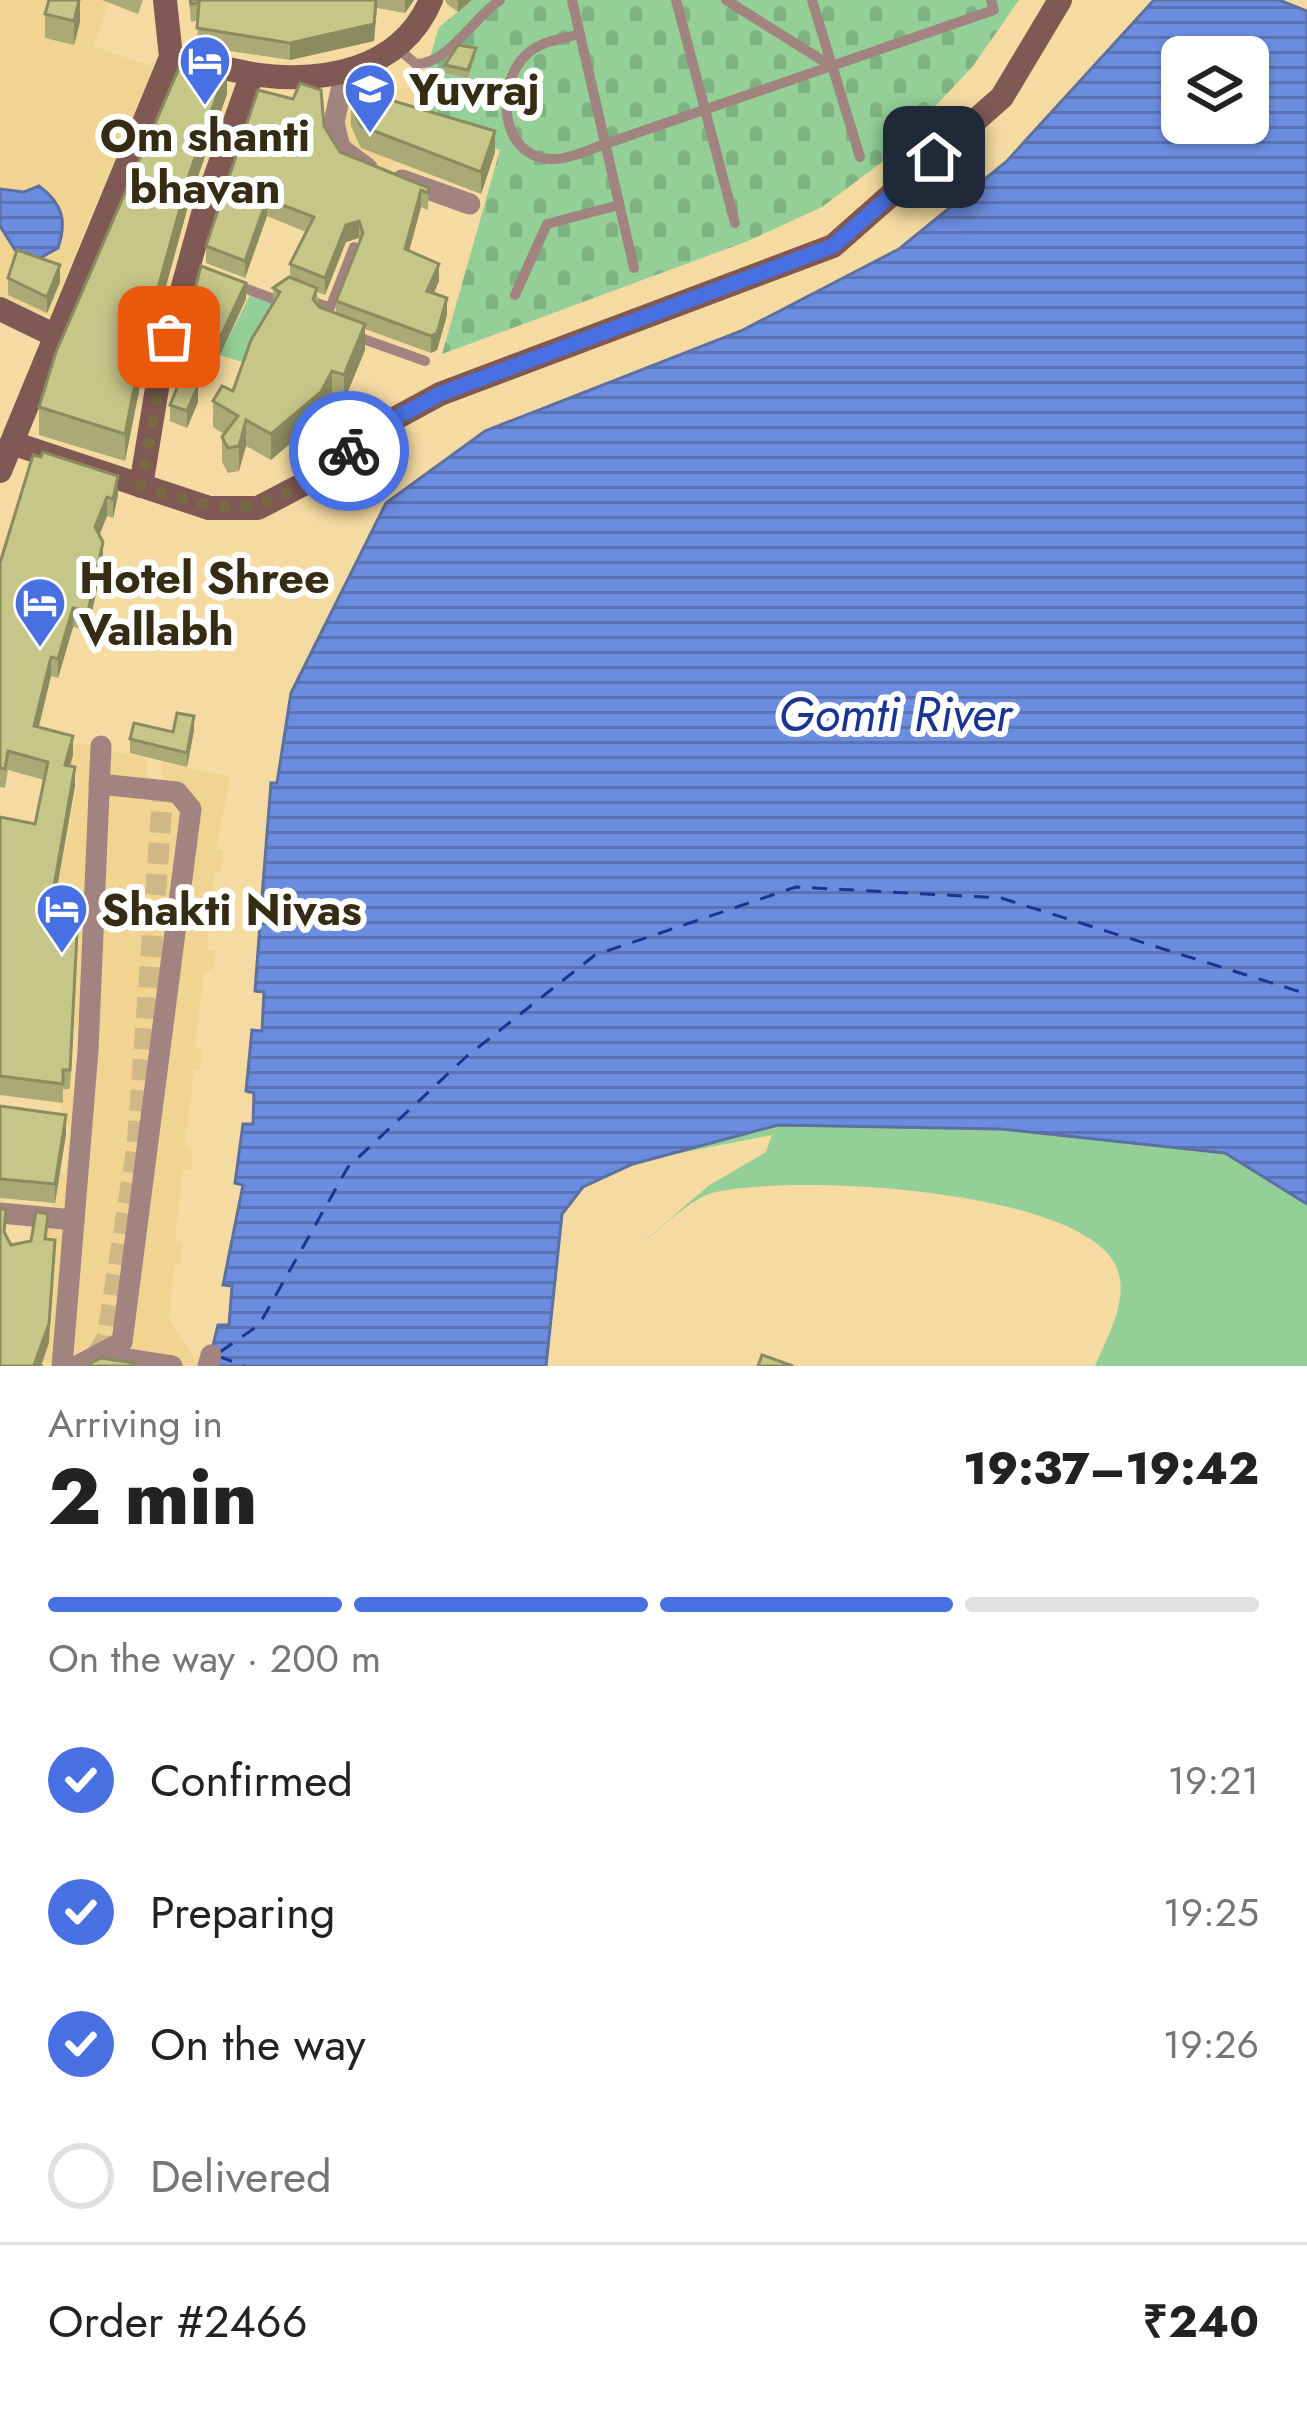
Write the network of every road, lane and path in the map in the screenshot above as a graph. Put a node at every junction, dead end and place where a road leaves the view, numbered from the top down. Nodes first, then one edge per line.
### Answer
1 (165, 0) edge
2 (431, 0) edge
3 (500, 0) edge
4 (572, 0) edge
5 (676, 0) edge
6 (726, 0) edge
7 (812, 0) edge
8 (991, 0) edge
9 (1060, 0) edge
10 (580, 34) junction
11 (397, 48) junction
12 (171, 57) junction
13 (833, 67) junction
14 (345, 72) junction
15 (252, 74) junction
16 (704, 108) junction
17 (605, 144) junction
18 (860, 157) dead end
19 (470, 204) dead end
20 (620, 205) junction
21 (735, 223) dead end
22 (354, 247) edge
23 (634, 268) dead end
24 (224, 280) edge
25 (515, 295) dead end
26 (330, 308) junction
27 (0, 309) edge
28 (323, 324) edge
29 (338, 329) edge
30 (56, 336) junction
31 (425, 361) dead end
32 (12, 443) junction
33 (0, 471) edge
34 (141, 486) junction
35 (101, 746) dead end
36 (99, 784) junction
37 (14, 1220) edge
38 (74, 1220) junction
39 (86, 1360) edge
40 (62, 1366) edge
41 (172, 1366) edge

1 - 12 main road
2 - 11 main road
3 - 11 lane
4 - 10 lane
5 - 16 lane
6 - 13 lane
7 - 13 lane
8 - 13 lane
9 - 34 main road
10 - 17 lane
10 - 17 lane
11 - 14 main road
12 - 15 main road
12 - 30 main road
13 - 16 lane
13 - 18 lane
14 - 15 main road
14 - 19 street
15 - 34 main road
16 - 17 lane
16 - 21 lane
17 - 20 lane
20 - 23 lane
20 - 25 lane
22 - 26 lane
24 - 26 lane
26 - 28 lane
27 - 30 main road
29 - 31 lane
30 - 32 main road
32 - 33 main road
32 - 34 main road
35 - 36 street
36 - 38 street
36 - 39 street
37 - 38 street
38 - 40 street
39 - 41 street

